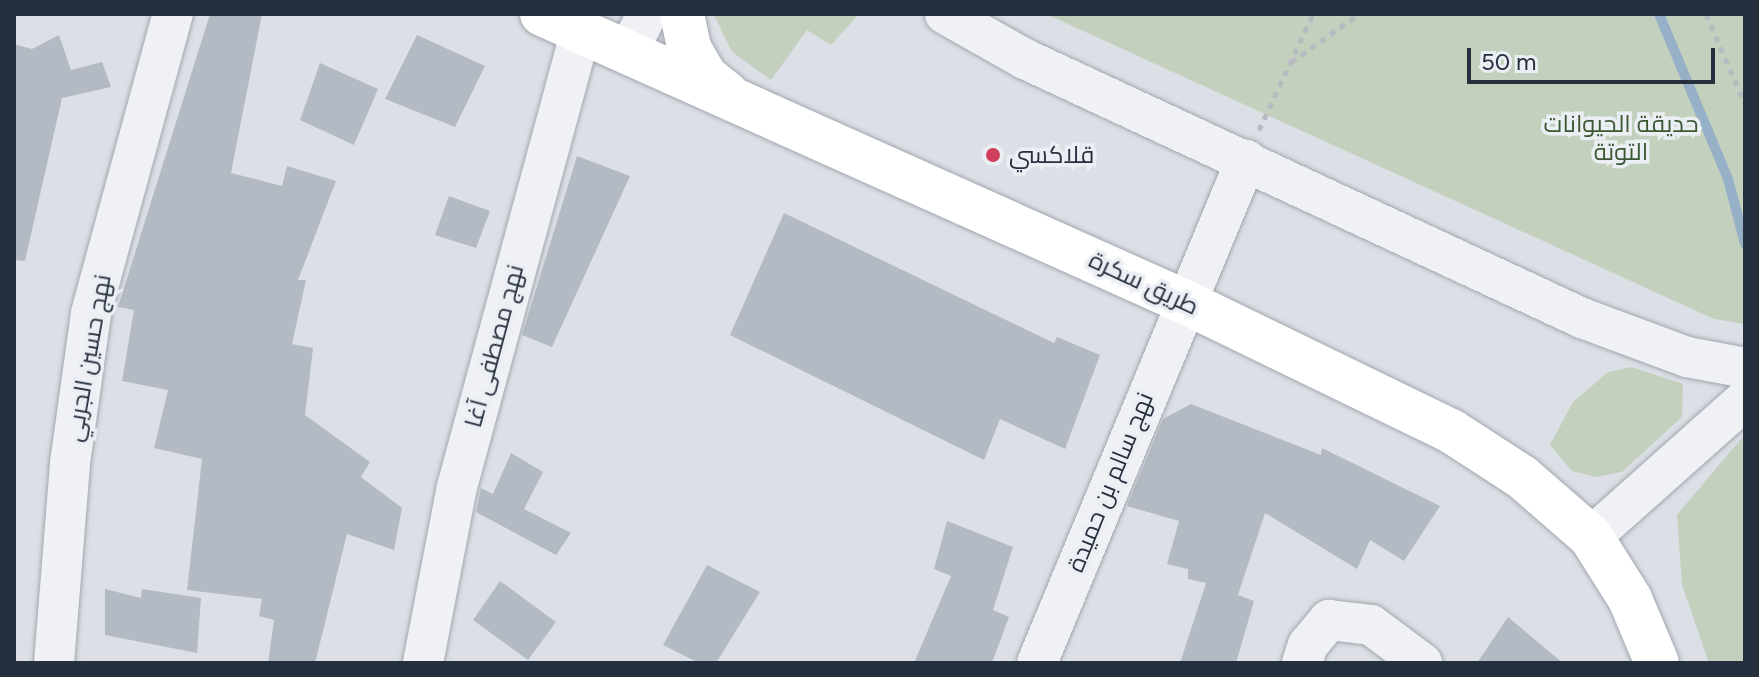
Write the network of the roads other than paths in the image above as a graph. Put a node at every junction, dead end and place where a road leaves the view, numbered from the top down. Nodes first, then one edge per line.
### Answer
1 (173, 14) edge
2 (542, 14) edge
3 (647, 14) edge
4 (681, 14) edge
5 (945, 14) edge
6 (608, 37) edge
7 (760, 115) junction
8 (1246, 160) junction
9 (1183, 301) junction
10 (1687, 357) junction
11 (1745, 368) edge
12 (1745, 400) edge
13 (1709, 433) junction
14 (1591, 537) junction
15 (54, 663) edge
16 (423, 663) edge
17 (1037, 663) edge
18 (1302, 663) edge
19 (1422, 663) edge
20 (1657, 663) edge

1 - 15 street, نهج حسين الجربي
2 - 6 main road, طريق سكرة
3 - 6 street
4 - 6 street
4 - 7 main road
5 - 8 street
6 - 7 main road, طريق سكرة
6 - 16 street, نهج مصطفى آغا
7 - 9 main road, طريق سكرة
8 - 9 street, نهج سالم بن حميدة
8 - 10 street
9 - 14 main road, طريق سكرة
9 - 17 street, نهج سالم بن حميدة
10 - 11 street
10 - 13 street
12 - 13 street
13 - 14 street
14 - 20 main road, طريق سكرة
18 - 19 street

